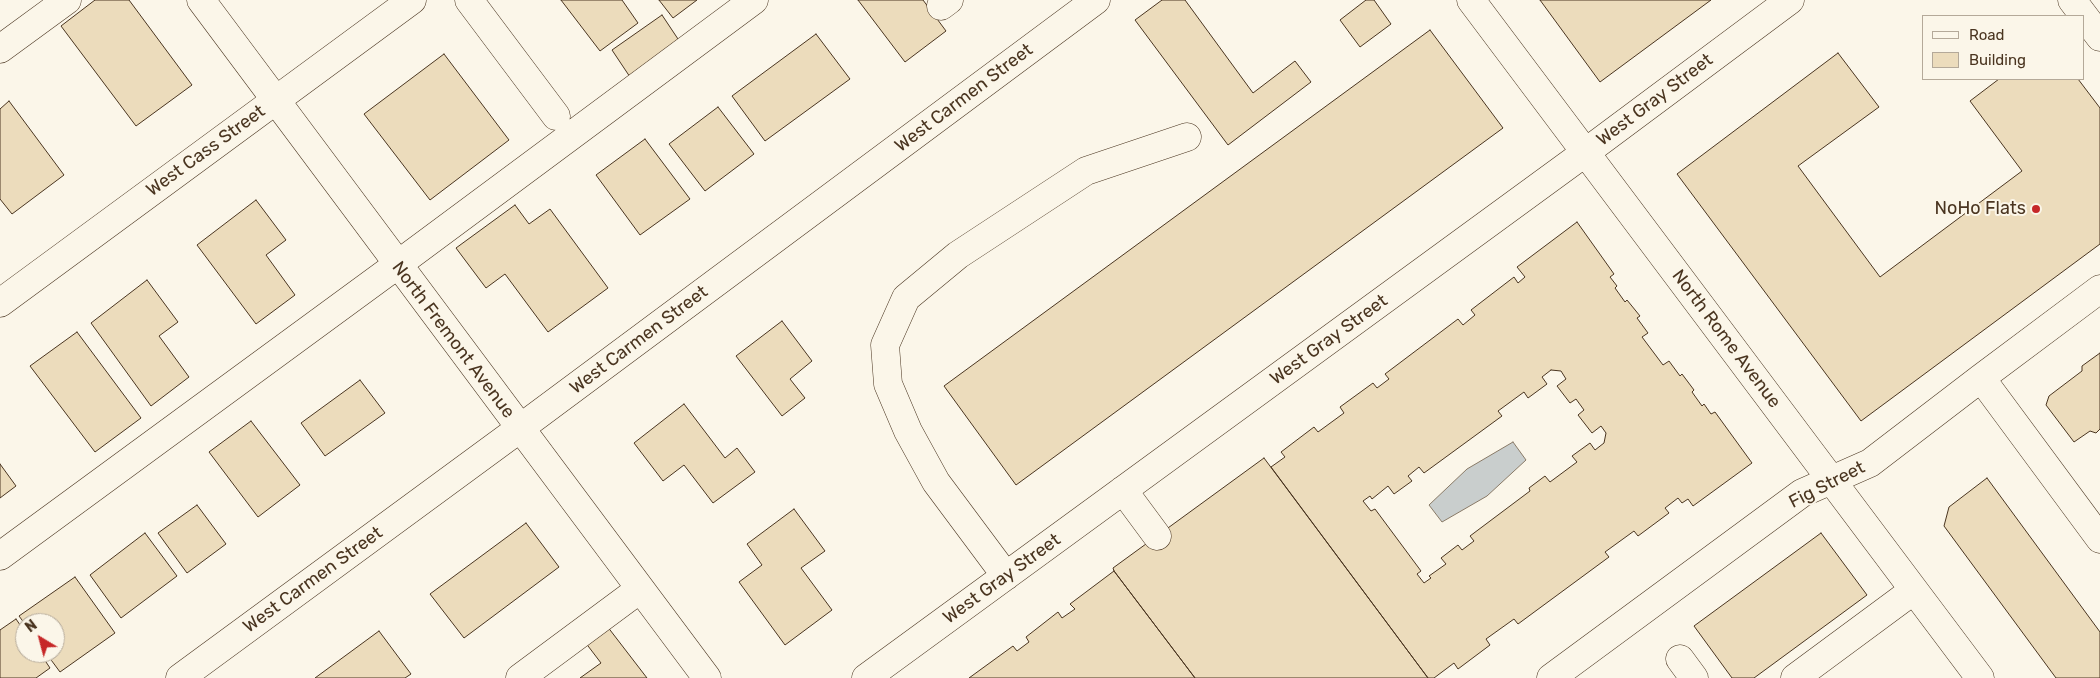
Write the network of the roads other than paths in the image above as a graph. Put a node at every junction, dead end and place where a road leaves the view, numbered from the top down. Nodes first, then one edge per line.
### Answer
1 (66, 0) edge
2 (200, 0) edge
3 (412, 0) edge
4 (469, 0) edge
5 (754, 0) edge
6 (1471, 0) edge
7 (1790, 0) edge
8 (2072, 0) edge
9 (1086, 3) edge
10 (2083, 15) edge
11 (2085, 17) edge
12 (2100, 37) edge
13 (0, 49) edge
14 (274, 100) junction
15 (556, 116) dead end
16 (1188, 137) dead end
17 (1586, 152) junction
18 (397, 265) junction
19 (2100, 289) edge
20 (0, 303) edge
21 (1981, 378) junction
22 (519, 429) junction
23 (1832, 481) junction
24 (1123, 490) junction
25 (1157, 536) dead end
26 (2100, 539) edge
27 (0, 556) edge
28 (1006, 576) junction
29 (640, 590) junction
30 (1914, 590) junction
31 (180, 678) edge
32 (520, 678) edge
33 (707, 678) edge
34 (866, 678) edge
35 (1551, 678) edge
36 (1795, 678) edge
37 (1980, 678) edge

1 - 13 street
2 - 14 street, North Fremont Avenue
3 - 14 street, West Cass Street
4 - 15 street
5 - 18 street
6 - 17 street, North Rome Avenue
7 - 17 street, West Gray Street
8 - 10 street
9 - 22 street, West Carmen Street
11 - 12 street
14 - 18 street, North Fremont Avenue
14 - 20 street, West Cass Street
16 - 28 street
17 - 23 street, North Rome Avenue
17 - 24 street, West Gray Street
18 - 22 street, North Fremont Avenue
18 - 27 street
19 - 21 street, Fig Street
21 - 23 street, Fig Street
21 - 26 street
22 - 29 street, North Fremont Avenue
22 - 31 street, West Carmen Street
23 - 30 street, North Rome Avenue
23 - 35 street, Fig Street
24 - 25 street
24 - 28 street, West Gray Street
28 - 34 street, West Gray Street
29 - 32 street
29 - 33 street, North Fremont Avenue
30 - 36 street
30 - 37 street, North Rome Avenue

